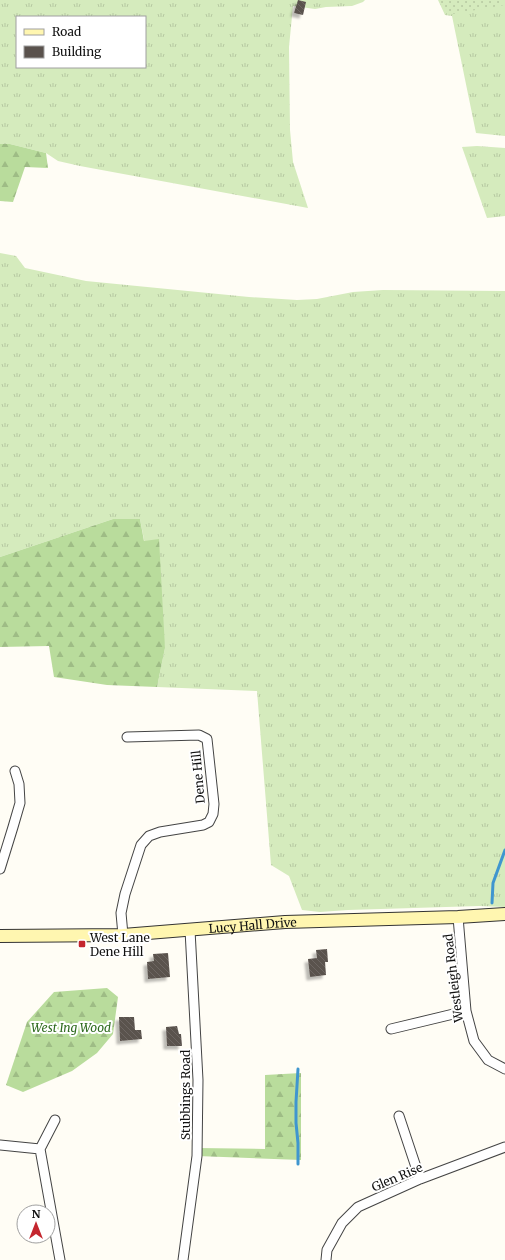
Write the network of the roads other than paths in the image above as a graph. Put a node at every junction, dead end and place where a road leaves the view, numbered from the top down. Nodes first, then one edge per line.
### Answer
1 (127, 737) dead end
2 (15, 771) dead end
3 (0, 869) edge
4 (505, 914) edge
5 (458, 917) junction
6 (190, 930) junction
7 (123, 935) junction
8 (0, 936) edge
9 (466, 1011) junction
10 (391, 1029) dead end
11 (505, 1069) edge
12 (399, 1116) dead end
13 (55, 1120) dead end
14 (0, 1145) edge
15 (505, 1148) edge
16 (40, 1149) junction
17 (420, 1179) junction
18 (60, 1260) edge
19 (183, 1260) edge
20 (326, 1260) edge

1 - 7 street, Dene Hill
2 - 3 street
4 - 5 street, Lucy Hall Drive
5 - 6 street, Lucy Hall Drive
5 - 9 street, Westleigh Road
6 - 7 street, Lucy Hall Drive
6 - 19 street, Stubbings Road
7 - 8 street, Lucy Hall Drive
9 - 10 street
9 - 11 street, Westleigh Road
12 - 17 street
13 - 16 street
14 - 16 street
15 - 17 street, Glen Rise
16 - 18 street
17 - 20 street, Glen Rise

